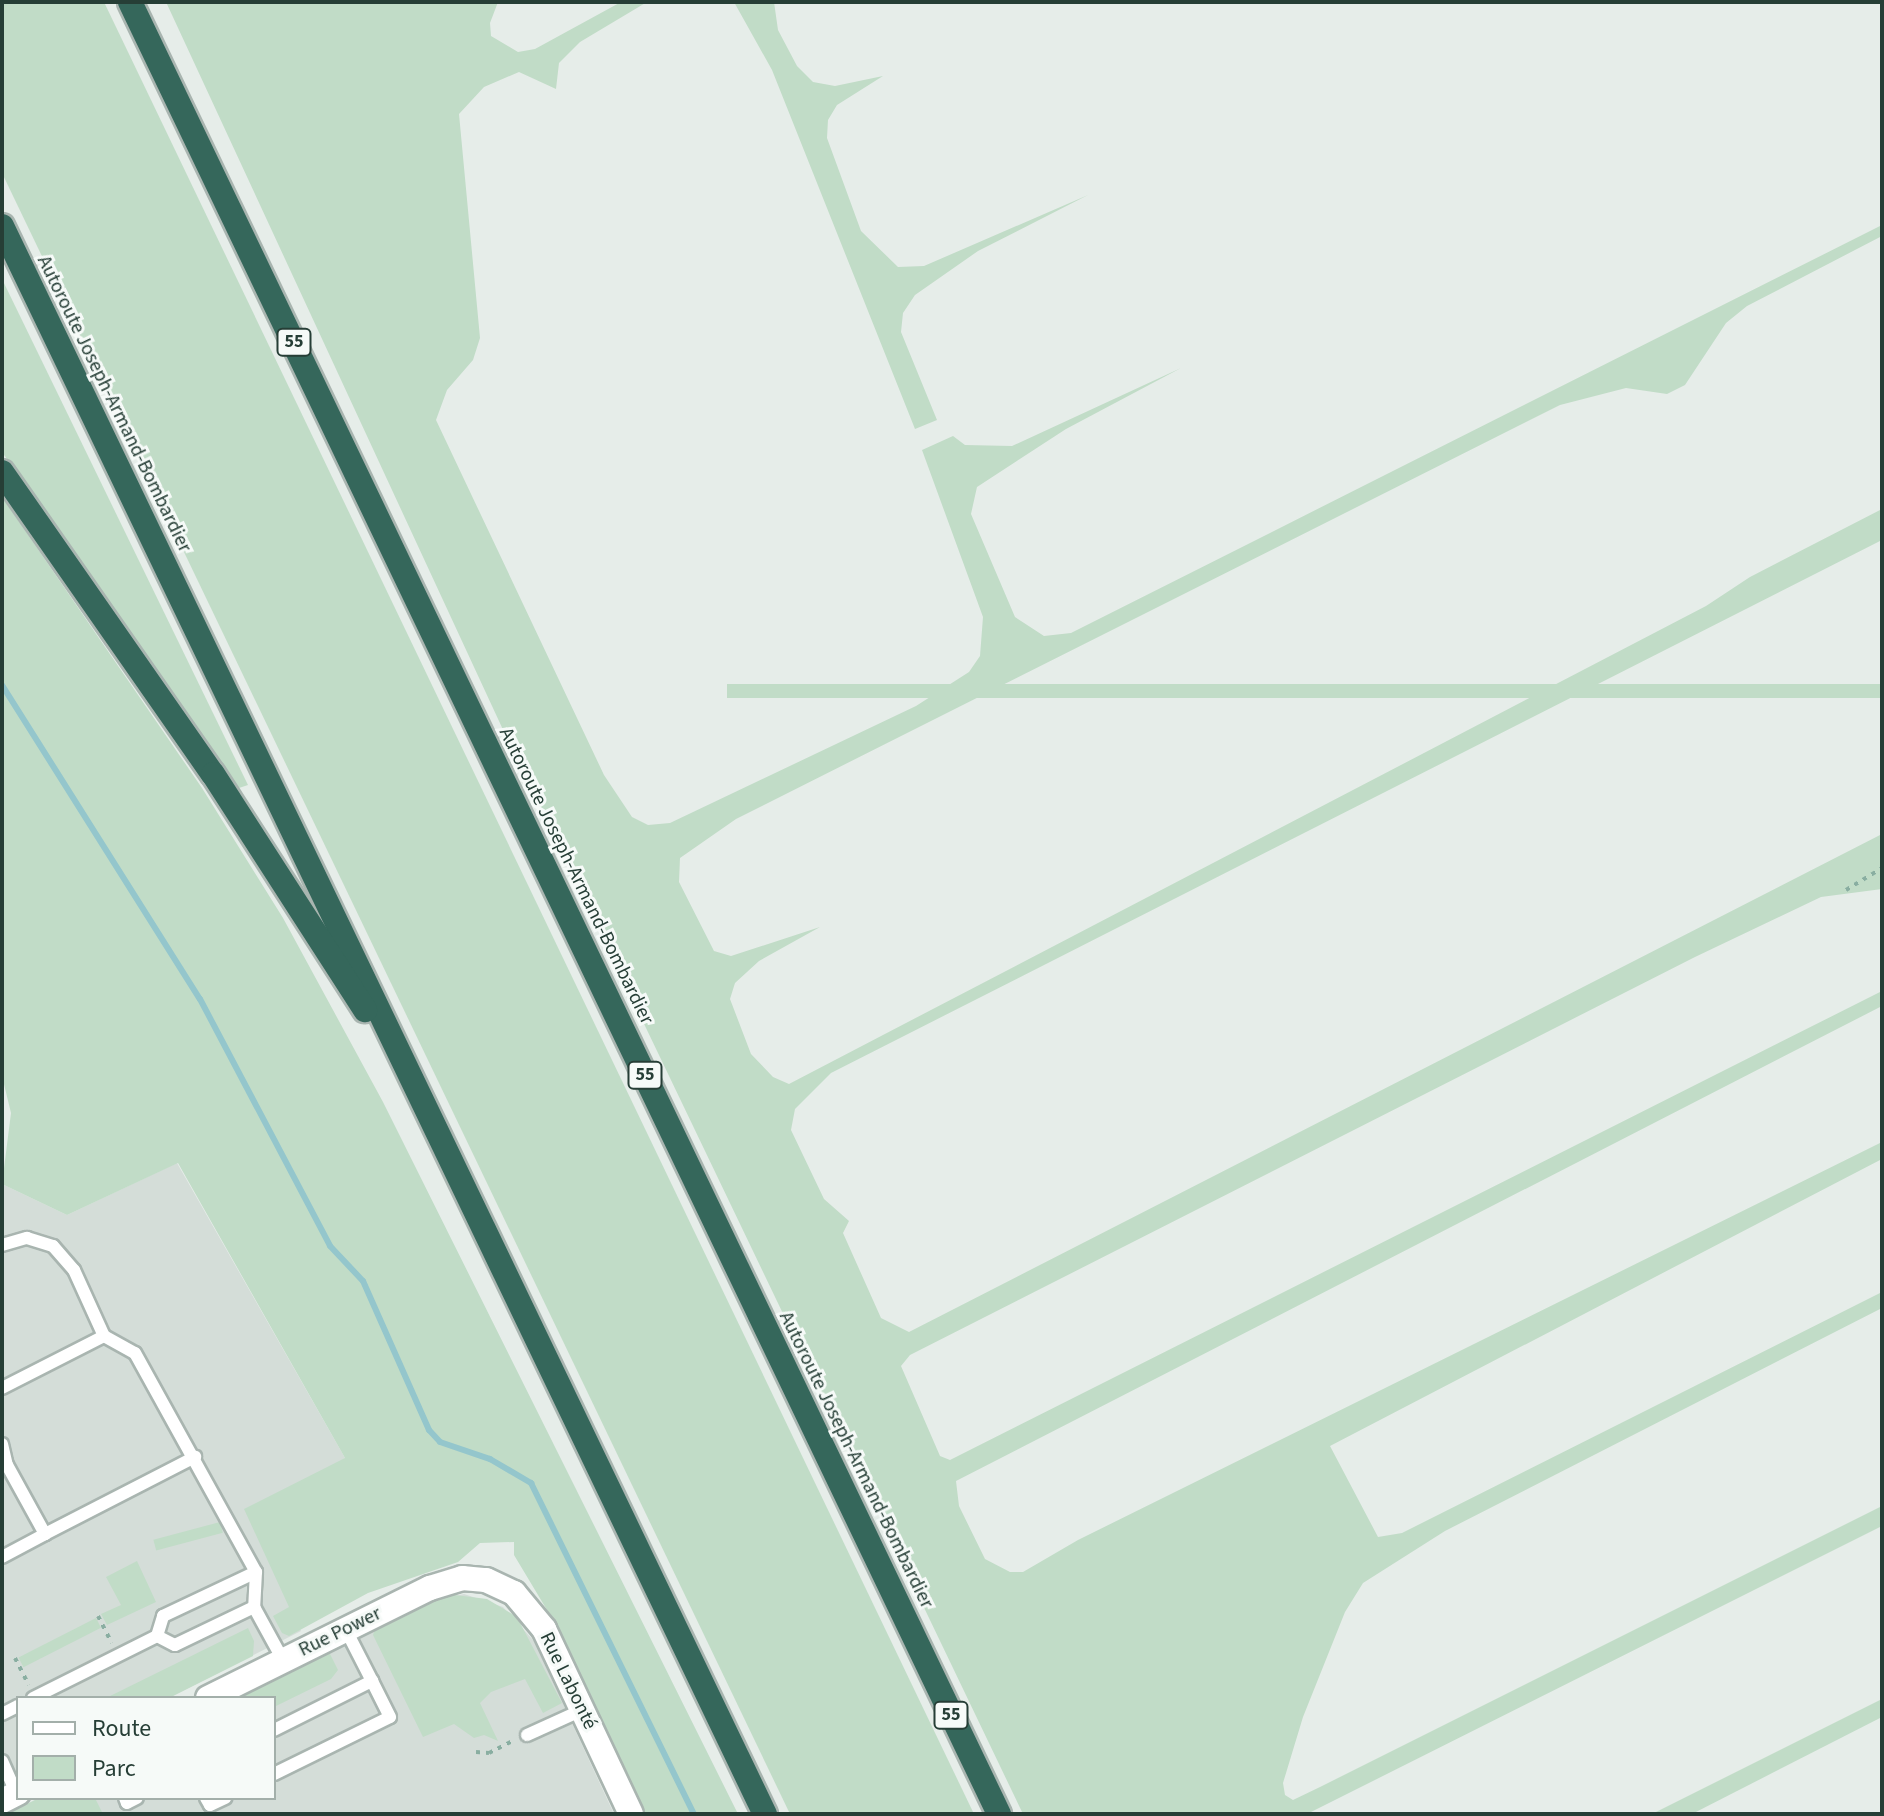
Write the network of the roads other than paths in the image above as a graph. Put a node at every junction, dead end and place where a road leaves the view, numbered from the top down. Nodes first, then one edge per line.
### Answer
1 (131, 2) edge
2 (2, 226) edge
3 (2, 472) edge
4 (412, 1080) junction
5 (2, 1245) edge
6 (104, 1336) junction
7 (2, 1388) edge
8 (2, 1444) edge
9 (195, 1457) junction
10 (45, 1534) junction
11 (2, 1557) edge
12 (256, 1572) junction
13 (475, 1578) joint
14 (254, 1607) junction
15 (346, 1630) junction
16 (157, 1636) junction
17 (283, 1660) junction
18 (372, 1681) junction
19 (37, 1696) edge
20 (212, 1696) edge
21 (582, 1710) junction
22 (276, 1729) edge
23 (527, 1735) dead end
24 (2, 1761) edge
25 (276, 1773) edge
26 (16, 1789) edge
27 (631, 1814) edge
28 (765, 1814) edge
29 (999, 1814) edge

1 - 29 highway, Autoroute Joseph-Armand-Bombardier / 55
2 - 4 highway, Autoroute Joseph-Armand-Bombardier
3 - 4 highway
4 - 28 highway, Autoroute Joseph-Armand-Bombardier
5 - 6 lane
6 - 7 lane
6 - 9 lane
8 - 10 lane
9 - 10 lane
9 - 12 lane
10 - 11 lane
12 - 14 lane
12 - 16 lane
13 - 15 street, Rue Power
13 - 21 street, Rue Labonté
14 - 16 lane
14 - 17 lane
15 - 17 street, Rue Power
15 - 18 lane
16 - 19 lane
17 - 20 street, Rue Power
18 - 22 lane
18 - 25 lane
21 - 23 lane
21 - 27 street, Rue Labonté
24 - 26 lane

